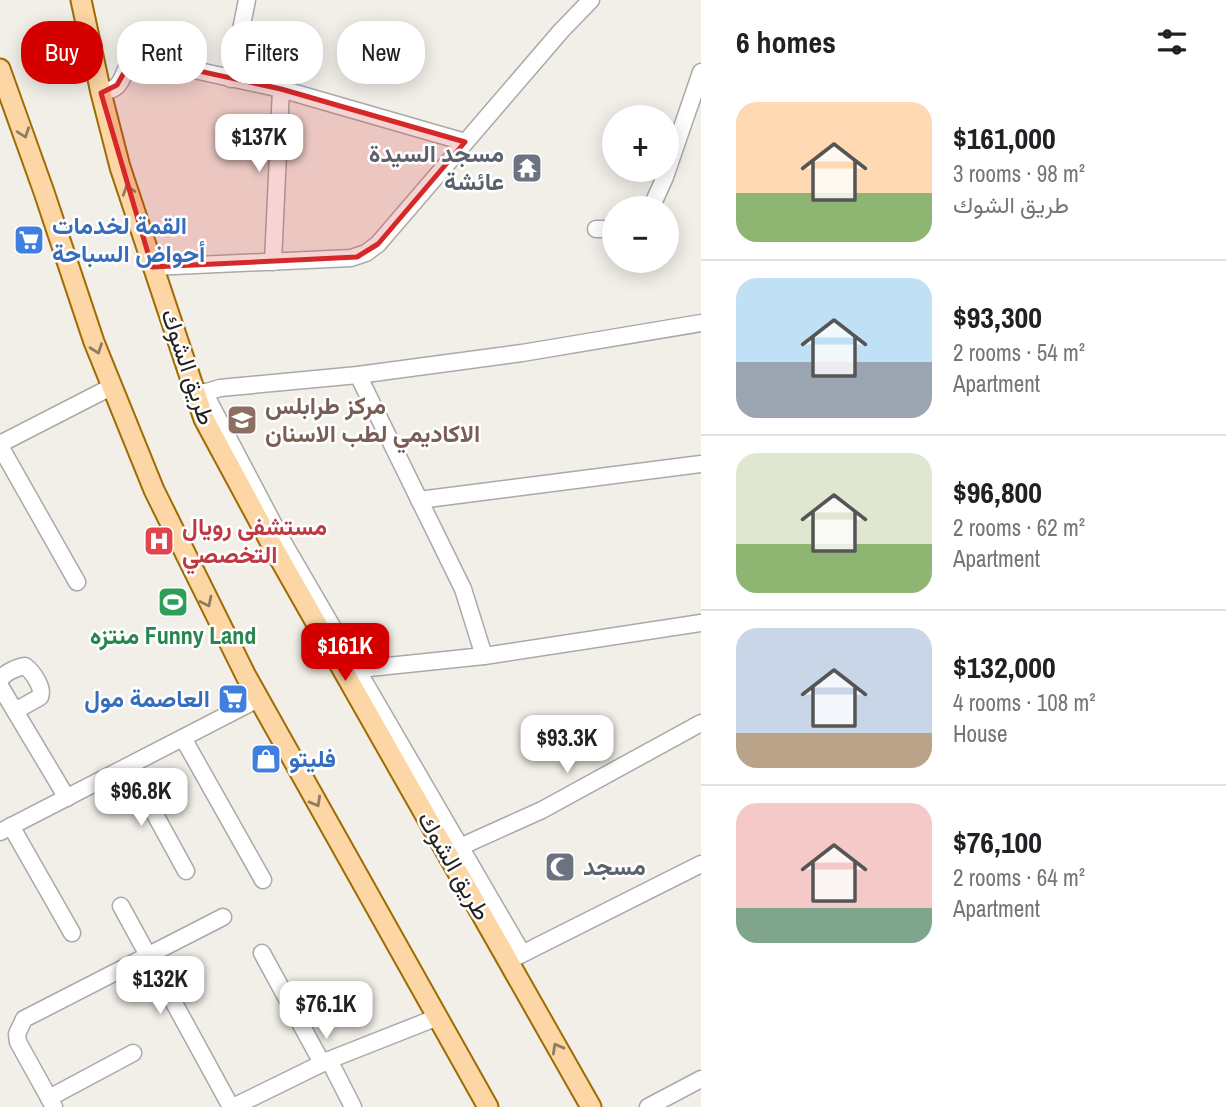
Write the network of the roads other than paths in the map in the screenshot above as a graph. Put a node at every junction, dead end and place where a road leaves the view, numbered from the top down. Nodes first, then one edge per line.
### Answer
1 (81, 0) edge
2 (247, 0) edge
3 (591, 0) edge
4 (243, 21) edge
5 (0, 69) edge
6 (701, 72) edge
7 (221, 77) edge
8 (256, 84) edge
9 (281, 89) junction
10 (101, 93) junction
11 (465, 142) junction
12 (656, 196) edge
13 (596, 229) dead end
14 (602, 229) edge
15 (273, 262) junction
16 (152, 267) junction
17 (701, 323) edge
18 (358, 375) junction
19 (111, 387) junction
20 (200, 394) junction
21 (0, 445) edge
22 (701, 464) edge
23 (419, 499) junction
24 (77, 582) dead end
25 (699, 629) edge
26 (484, 656) junction
27 (351, 670) junction
28 (0, 680) edge
29 (0, 686) edge
30 (258, 699) junction
31 (15, 711) junction
32 (701, 723) edge
33 (183, 738) junction
34 (129, 766) junction
35 (67, 798) junction
36 (6, 829) edge
37 (454, 850) junction
38 (701, 864) edge
39 (186, 871) dead end
40 (263, 880) dead end
41 (121, 906) dead end
42 (223, 917) dead end
43 (72, 933) dead end
44 (262, 953) dead end
45 (148, 956) junction
46 (515, 957) junction
47 (438, 1017) junction
48 (133, 1053) dead end
49 (326, 1062) junction
50 (701, 1079) edge
51 (51, 1102) edge
52 (232, 1107) edge
53 (354, 1107) edge
54 (488, 1107) edge
55 (591, 1107) edge
56 (648, 1107) edge

1 - 10 main road, طريق الشوك
2 - 4 street
3 - 11 street
5 -> 19 main road
6 - 12 street
7 - 10 street
8 - 9 street
9 - 11 street
9 - 15 street
16 -> 10 main road, طريق الشوك
11 - 15 street
13 - 14 street
15 - 16 street
16 - 20 main road, طريق الشوك
17 - 18 street
18 - 20 street
18 - 23 street
19 - 21 street
19 -> 30 main road
20 - 27 main road, طريق الشوك
21 - 24 street
22 - 23 street
23 - 26 street
25 - 26 street
26 - 27 street
27 - 37 main road, طريق الشوك
28 - 31 street
29 - 31 street
30 - 33 street
30 -> 47 main road
31 - 35 street
32 - 37 street
33 - 34 street
33 - 40 street
34 - 35 street
34 - 39 street
35 - 36 street
36 - 43 street
37 - 46 main road, طريق الشوك
38 - 46 street
41 - 45 street
42 - 45 street
44 - 49 street
45 - 51 street
45 - 52 street
55 -> 46 main road, طريق الشوك
47 - 49 street
47 - 54 main road
48 - 51 street
49 - 52 street
49 - 53 street
50 - 56 street

